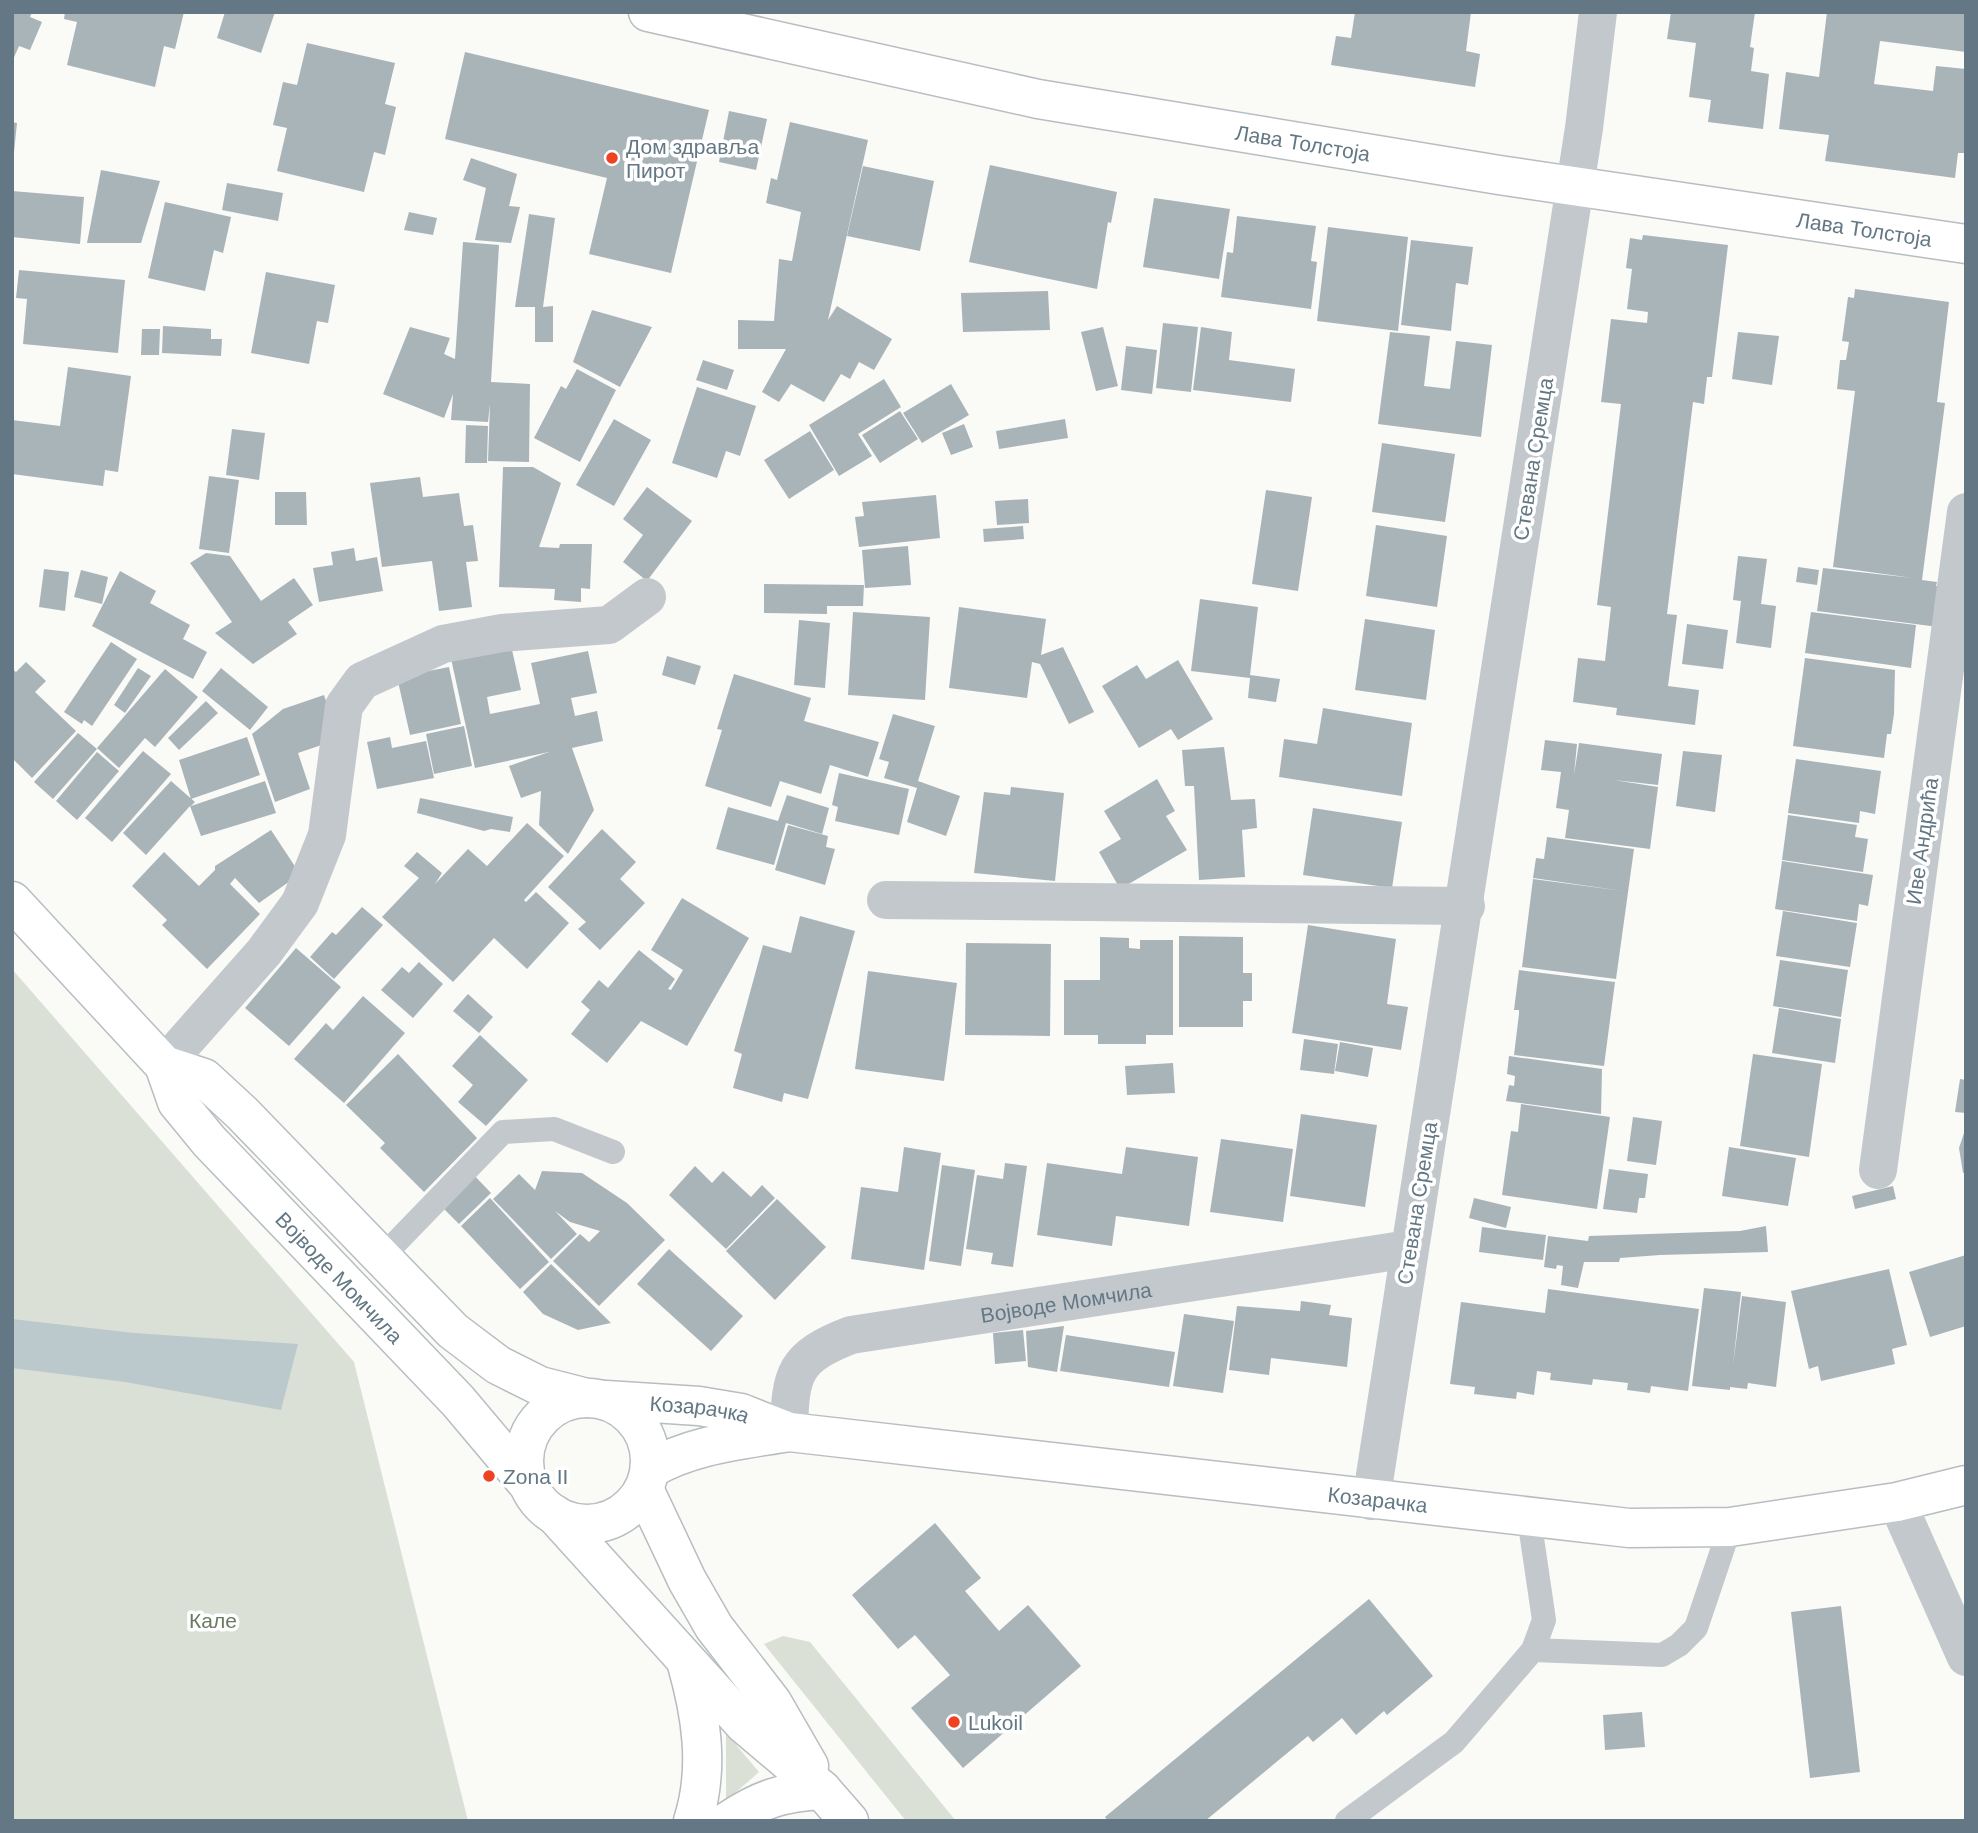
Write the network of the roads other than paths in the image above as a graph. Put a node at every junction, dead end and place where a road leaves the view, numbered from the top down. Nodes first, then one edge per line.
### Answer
1 (648, 12) edge
2 (1598, 12) edge
3 (1574, 185) junction
4 (1966, 244) edge
5 (1966, 512) edge
6 (648, 597) dead end
7 (886, 900) dead end
8 (12, 901) edge
9 (1466, 906) junction
10 (164, 1065) junction
11 (613, 1152) dead end
12 (1878, 1170) dead end
13 (1409, 1249) junction
14 (381, 1258) junction
15 (597, 1399) junction
16 (789, 1432) junction
17 (647, 1479) junction
18 (527, 1483) junction
19 (1966, 1485) edge
20 (1371, 1501) junction
21 (1896, 1502) junction
22 (554, 1514) junction
23 (1529, 1518) junction
24 (1730, 1527) junction
25 (1533, 1650) junction
26 (1966, 1657) edge
27 (686, 1661) junction
28 (818, 1805) edge
29 (693, 1821) edge
30 (728, 1821) edge
31 (849, 1821) edge
32 (1346, 1821) edge

1 - 3 street, Лава Толстоја
2 - 3 street, Стевана Сремца
3 - 4 street, Лава Толстоја
3 - 9 street, Стевана Сремца
5 - 12 street, Иве Андрића
6 - 10 street
7 - 9 street
8 - 10 street, Војводе Момчила
9 - 13 street, Стевана Сремца
10 - 14 street, Војводе Момчила
10 - 18 street, Војводе Момчила
11 - 14 lane
13 - 16 street, Војводе Момчила
13 - 20 street, Стевана Сремца
14 - 15 street, Војводе Момчила
15 - 16 street, Козарачка
15 - 17 street
15 - 18 street
16 - 17 street, Козарачка
16 - 20 street, Козарачка
17 - 22 street
17 - 28 street
18 - 22 street
19 - 21 street, Козарачка
20 - 23 street, Козарачка
21 - 24 street, Козарачка
21 - 26 street
22 - 27 street
23 - 24 street, Козарачка
23 - 25 lane
24 - 25 lane
25 - 32 lane
27 - 28 street
27 - 29 street
28 - 30 street
28 - 31 street

